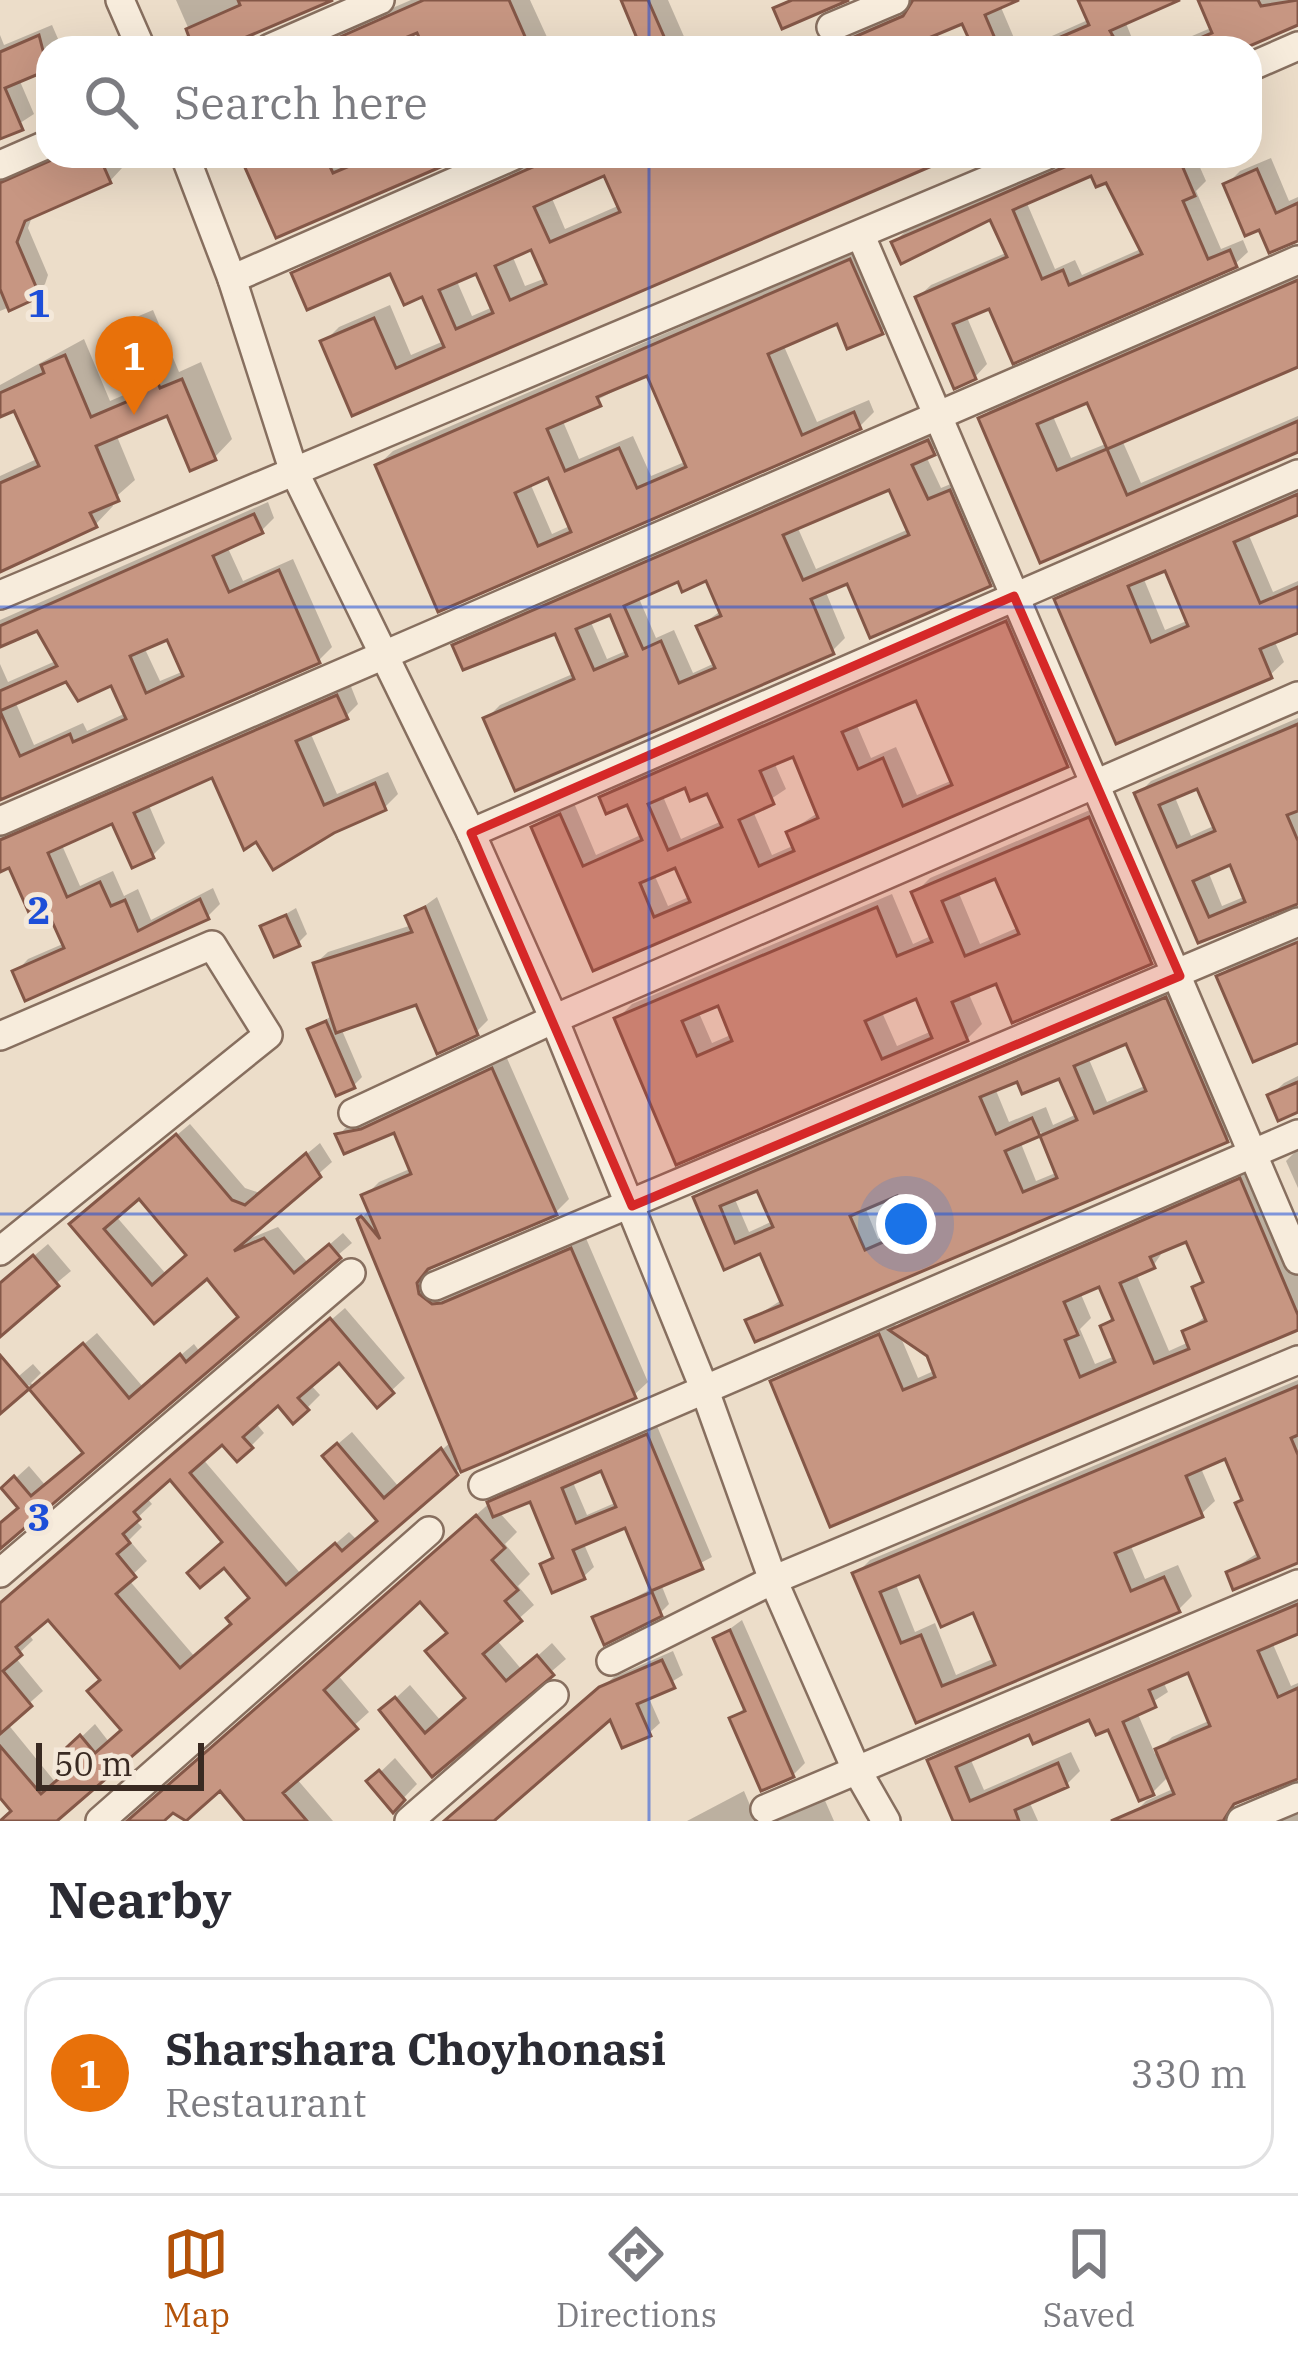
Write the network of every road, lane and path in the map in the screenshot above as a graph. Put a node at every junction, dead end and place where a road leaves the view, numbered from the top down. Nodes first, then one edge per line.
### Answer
1 (120, 0) edge
2 (380, 0) edge
3 (896, 0) edge
4 (831, 27) dead end
5 (136, 36) edge
6 (298, 36) edge
7 (1298, 46) edge
8 (1262, 62) edge
9 (36, 149) edge
10 (0, 165) edge
11 (190, 168) edge
12 (486, 168) edge
13 (1017, 168) edge
14 (861, 236) junction
15 (1298, 260) edge
16 (232, 279) junction
17 (937, 417) junction
18 (293, 469) junction
19 (1298, 475) edge
20 (0, 595) edge
21 (1014, 596) junction
22 (383, 656) junction
23 (1298, 696) edge
24 (1098, 782) junction
25 (0, 821) edge
26 (471, 833) junction
27 (1298, 922) edge
28 (1180, 976) junction
29 (554, 1019) junction
30 (0, 1036) edge
31 (353, 1113) dead end
32 (1298, 1134) edge
33 (1255, 1153) junction
34 (632, 1206) junction
35 (4, 1239) edge
36 (1298, 1260) edge
37 (351, 1273) dead end
38 (435, 1286) dead end
39 (1298, 1360) edge
40 (704, 1388) junction
41 (483, 1485) dead end
42 (429, 1531) dead end
43 (0, 1573) edge
44 (773, 1580) junction
45 (1298, 1584) edge
46 (611, 1661) dead end
47 (554, 1695) dead end
48 (855, 1768) junction
49 (1298, 1797) edge
50 (764, 1809) dead end
51 (100, 1821) edge
52 (410, 1821) edge
53 (886, 1821) edge
54 (1241, 1821) edge

1 - 5 street
2 - 6 street
3 - 4 street
7 - 8 street
9 - 10 street
11 - 16 street
12 - 16 street
13 - 14 street
14 - 17 street
14 - 18 street
15 - 17 street
16 - 18 street
17 - 21 street
17 - 22 street
18 - 20 street
18 - 22 street
19 - 21 street
21 - 24 street
21 - 26 street
22 - 25 street
22 - 26 street
23 - 24 street
24 - 28 street
24 - 29 street
26 - 29 street
27 - 28 street
28 - 33 street
28 - 34 street
29 - 31 street
29 - 34 street
30 - 35 street
32 - 33 street
33 - 36 street
33 - 40 street
34 - 38 street
34 - 40 street
37 - 43 street
39 - 44 street
40 - 41 street
40 - 44 street
42 - 51 street
44 - 46 street
44 - 48 street
45 - 48 street
47 - 52 street
48 - 50 street
48 - 53 street
49 - 54 street

